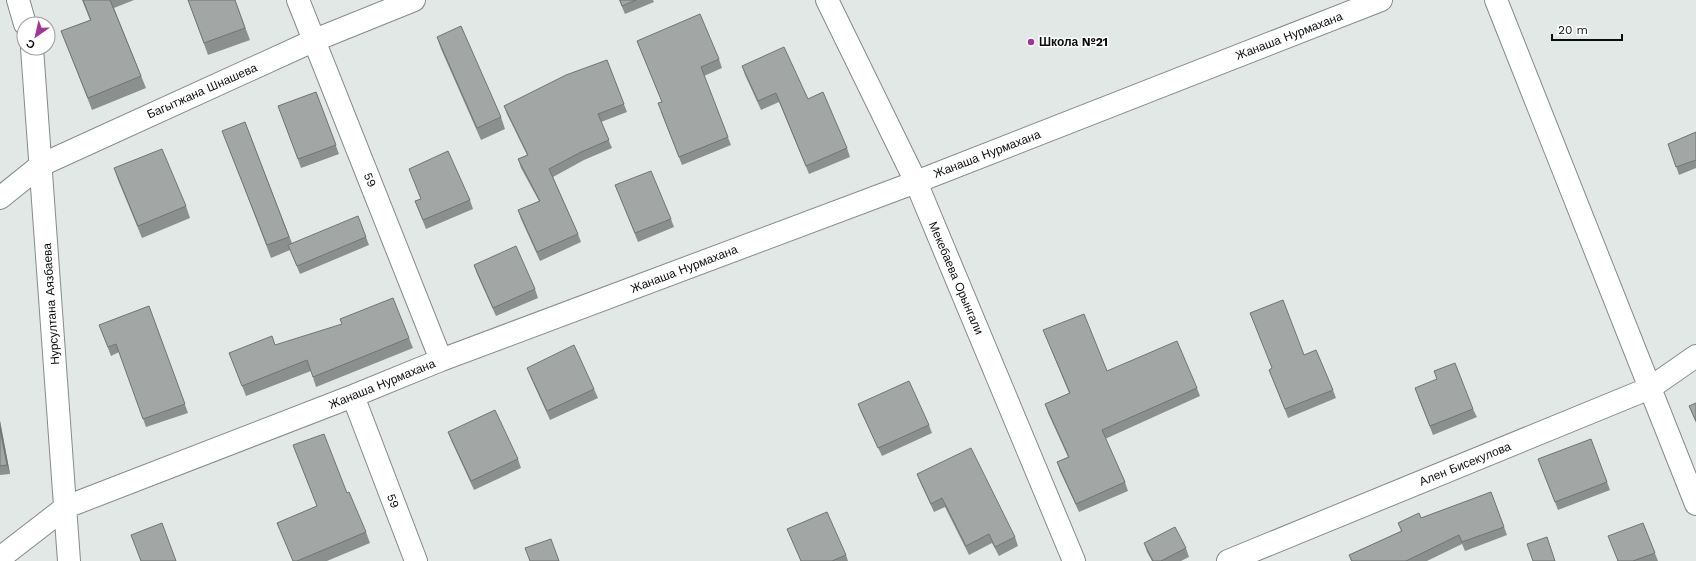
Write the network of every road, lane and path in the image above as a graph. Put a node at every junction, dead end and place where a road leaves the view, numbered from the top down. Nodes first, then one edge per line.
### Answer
1 (18, 0) edge
2 (298, 0) edge
3 (414, 0) edge
4 (827, 0) edge
5 (1380, 0) edge
6 (1496, 0) edge
7 (23, 16) edge
8 (315, 40) junction
9 (33, 56) edge
10 (41, 165) junction
11 (916, 182) junction
12 (0, 198) edge
13 (1696, 356) edge
14 (441, 360) junction
15 (1650, 388) junction
16 (353, 396) junction
17 (1696, 504) edge
18 (66, 507) junction
19 (0, 558) edge
20 (69, 561) edge
21 (416, 561) edge
22 (1074, 561) edge
23 (1228, 561) edge

1 - 7 street
2 - 8 street, 59
3 - 8 street, Багытжана Шнашева
4 - 11 street, Мекебаева Орынгали
5 - 11 street, Жанаша Нурмахана
6 - 15 street
8 - 10 street, Багытжана Шнашева
8 - 14 street, 59
9 - 10 street, Нурсултана Аязбаева
10 - 12 street, Багытжана Шнашева
10 - 18 street, Нурсултана Аязбаева
11 - 14 street, Жанаша Нурмахана
11 - 22 street, Мекебаева Орынгали
13 - 15 street, Ален Бисекулова
14 - 16 street, Жанаша Нурмахана
15 - 17 street
15 - 23 street, Ален Бисекулова
16 - 18 street, Жанаша Нурмахана
16 - 21 street, 59
18 - 19 street, Жанаша Нурмахана
18 - 20 street, Нурсултана Аязбаева

